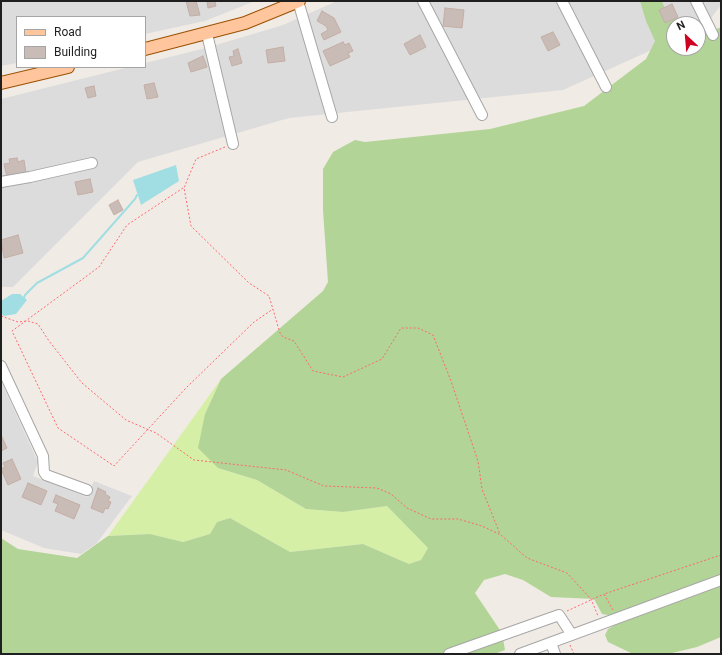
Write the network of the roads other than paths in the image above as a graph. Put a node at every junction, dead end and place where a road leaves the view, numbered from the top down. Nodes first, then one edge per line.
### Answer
1 (299, 1) edge
2 (423, 1) edge
3 (562, 1) edge
4 (696, 1) edge
5 (207, 34) junction
6 (712, 35) dead end
7 (146, 49) edge
8 (64, 68) edge
9 (1, 83) edge
10 (606, 87) dead end
11 (482, 115) dead end
12 (332, 117) dead end
13 (233, 144) road end
14 (92, 163) dead end
15 (1, 182) edge
16 (1, 366) edge
17 (87, 490) dead end
18 (721, 580) edge
19 (570, 636) junction
20 (551, 643) junction
21 (449, 654) edge
22 (520, 654) edge
23 (555, 654) edge

1 - 5 main road
1 - 12 street
2 - 11 street
3 - 10 street
4 - 6 street
5 - 7 main road
5 - 13 street
8 - 9 main road
14 - 15 street
16 - 17 street
18 - 19 street
19 - 20 street
19 - 21 street
20 - 22 street
20 - 23 street

